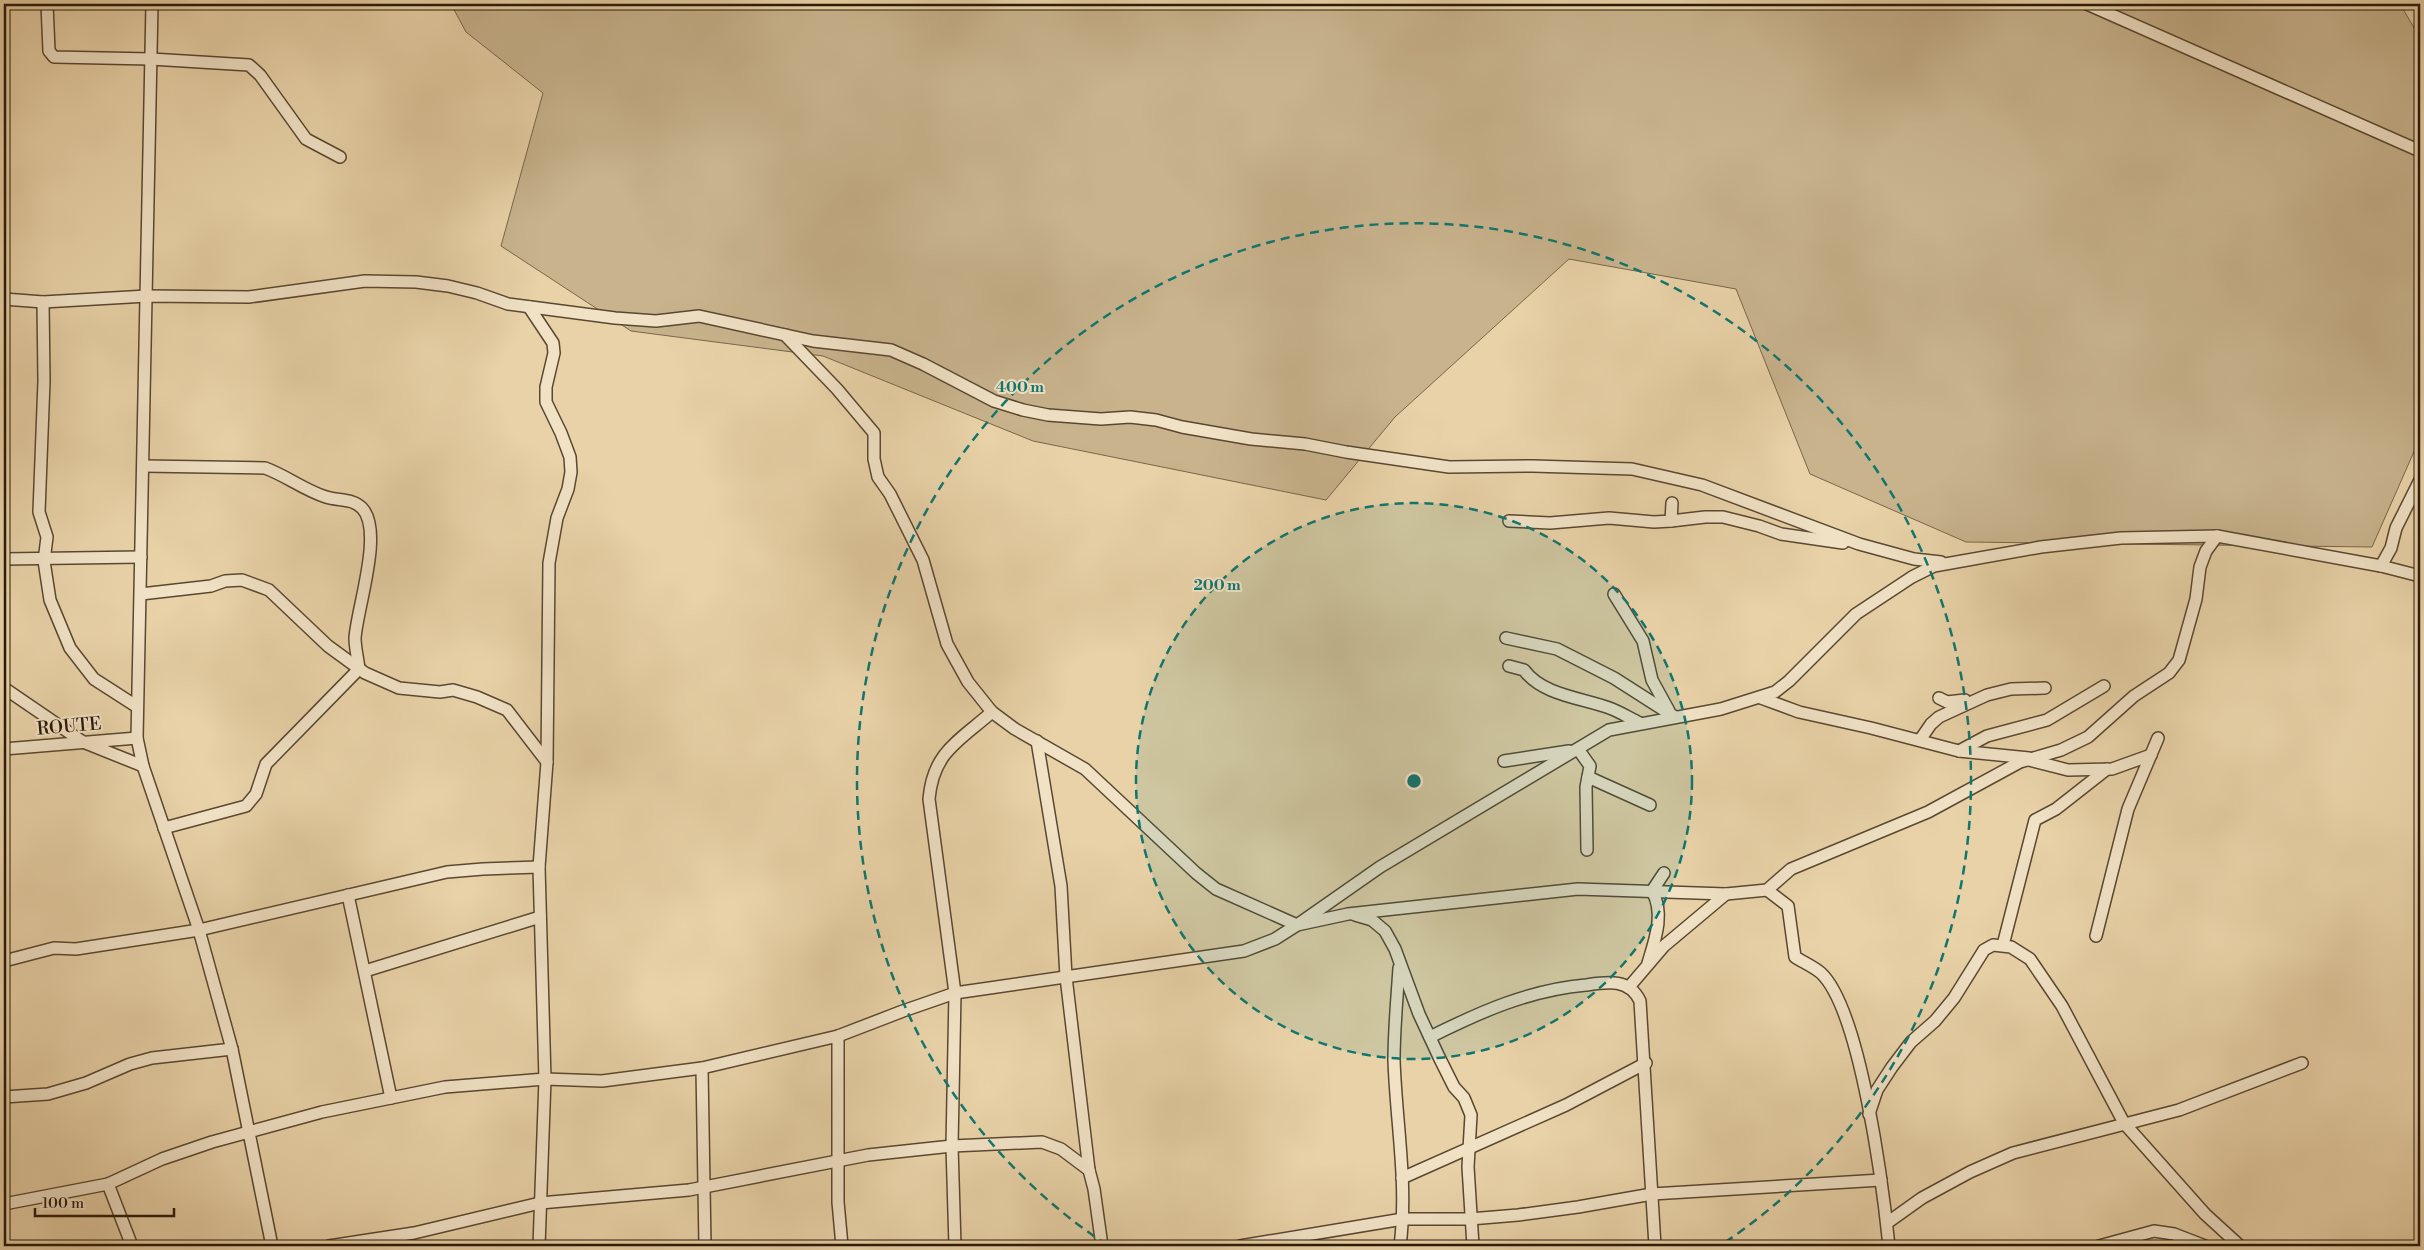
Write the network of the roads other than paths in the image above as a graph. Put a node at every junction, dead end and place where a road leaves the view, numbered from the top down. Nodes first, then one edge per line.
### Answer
1 (47, 4) edge
2 (152, 4) edge
3 (2086, 4) edge
4 (151, 59) junction
5 (2420, 151) edge
6 (340, 157) dead end
7 (147, 296) junction
8 (4, 299) edge
9 (43, 302) junction
10 (530, 307) junction
11 (785, 335) junction
12 (143, 466) junction
13 (2420, 480) edge
14 (1672, 503) dead end
15 (1509, 521) dead end
16 (1671, 521) junction
17 (2217, 536) junction
18 (1859, 544) junction
19 (141, 557) junction
20 (44, 558) junction
21 (4, 559) edge
22 (1971, 561) junction
23 (2382, 566) junction
24 (2420, 576) edge
25 (140, 594) junction
26 (1614, 594) dead end
27 (1506, 638) dead end
28 (1509, 666) dead end
29 (359, 669) junction
30 (2104, 686) dead end
31 (4, 688) edge
32 (2045, 688) dead end
33 (1987, 695) junction
34 (1761, 698) junction
35 (1939, 698) dead end
36 (136, 706) junction
37 (992, 712) junction
38 (1672, 715) junction
39 (1640, 723) junction
40 (137, 738) junction
41 (2158, 738) dead end
42 (1920, 740) junction
43 (1037, 741) junction
44 (83, 742) junction
45 (4, 749) edge
46 (1577, 749) junction
47 (1959, 751) junction
48 (2151, 755) junction
49 (2032, 759) junction
50 (1504, 761) dead end
51 (547, 762) junction
52 (143, 766) junction
53 (2107, 769) junction
54 (1588, 776) junction
55 (1650, 805) dead end
56 (164, 828) junction
57 (1587, 850) dead end
58 (539, 868) junction
59 (1664, 873) dead end
60 (1766, 890) junction
61 (1652, 891) junction
62 (1726, 894) junction
63 (348, 895) junction
64 (1348, 914) junction
65 (540, 917) junction
66 (1297, 925) junction
67 (199, 930) junction
68 (2096, 936) dead end
69 (2002, 945) junction
70 (4, 962) edge
71 (1399, 964) junction
72 (1647, 967) junction
73 (365, 971) junction
74 (1066, 977) junction
75 (1630, 987) junction
76 (955, 993) junction
77 (838, 1036) junction
78 (1430, 1037) junction
79 (232, 1049) junction
80 (1646, 1062) junction
81 (2302, 1063) dead end
82 (702, 1068) junction
83 (545, 1079) junction
84 (4, 1097) edge
85 (391, 1098) junction
86 (1869, 1114) junction
87 (2124, 1124) junction
88 (249, 1131) junction
89 (952, 1146) junction
90 (1470, 1148) junction
91 (838, 1162) junction
92 (1089, 1170) junction
93 (1402, 1178) junction
94 (1881, 1180) junction
95 (108, 1184) junction
96 (705, 1187) junction
97 (1652, 1194) junction
98 (540, 1203) junction
99 (4, 1204) edge
100 (1403, 1219) junction
101 (1470, 1219) junction
102 (1887, 1223) junction
103 (132, 1246) edge
104 (272, 1246) edge
105 (329, 1246) edge
106 (539, 1246) edge
107 (705, 1246) edge
108 (842, 1246) edge
109 (955, 1246) edge
110 (1102, 1246) edge
111 (1240, 1246) edge
112 (1400, 1246) edge
113 (1473, 1246) edge
114 (1655, 1246) edge
115 (1889, 1246) edge
116 (2099, 1246) edge
117 (2204, 1246) edge
118 (2240, 1246) edge

1 - 4 street
2 - 4 street
3 - 5 street
4 - 6 street
4 - 7 street
7 - 9 street
7 - 10 street
7 - 12 street
8 - 9 street
9 - 20 street
10 - 11 street
10 - 51 street
11 - 18 street
11 - 37 street
12 - 19 street
12 - 29 street
13 - 23 street
14 - 16 street
15 - 16 street
16 - 18 street
17 - 22 street
17 - 23 street
17 - 49 street
18 - 22 street
19 - 20 street
19 - 25 street
20 - 21 street
20 - 36 street
22 - 34 street
23 - 24 street
25 - 29 street
25 - 36 street
26 - 38 street
27 - 38 street
28 - 39 street
29 - 51 street
29 - 56 street
30 - 47 street
31 - 44 street
32 - 33 street
33 - 35 street
33 - 42 street
34 - 38 street
34 - 42 street
36 - 40 street
37 - 43 street
37 - 76 street
38 - 39 street
39 - 46 street
40 - 44 street, ROUTE
40 - 52 street
41 - 48 street
42 - 47 street
43 - 66 street
43 - 74 street
44 - 45 street, ROUTE
44 - 52 street
46 - 50 street
46 - 54 street
46 - 66 street
47 - 49 street
48 - 53 street
48 - 68 street
49 - 53 street
49 - 60 street
51 - 58 street
52 - 56 street
53 - 69 street
54 - 55 street
54 - 57 street
56 - 67 street
58 - 63 street
58 - 65 street
59 - 61 street
60 - 62 street
60 - 86 street
61 - 62 street
61 - 64 street
61 - 72 street
62 - 72 street
63 - 67 street
63 - 73 street
64 - 66 street
64 - 71 street
65 - 73 street
65 - 83 street
66 - 74 street
67 - 70 street
67 - 79 street
69 - 86 street
69 - 87 street
71 - 78 street
71 - 93 street
72 - 75 street
73 - 85 street
74 - 76 street
74 - 92 street
75 - 78 street
75 - 80 street
76 - 77 street
76 - 89 street
77 - 82 street
77 - 91 street
78 - 90 street
79 - 84 street
79 - 88 street
80 - 90 street
80 - 97 street
81 - 87 street
82 - 83 street
82 - 96 street
83 - 85 street
83 - 98 street
85 - 88 street
86 - 94 street
87 - 102 street
87 - 118 street
88 - 95 street
88 - 104 street
89 - 91 street
89 - 92 street
89 - 109 street
90 - 93 street
90 - 101 street
91 - 96 street
91 - 108 street
92 - 110 street
93 - 100 street
94 - 97 street
94 - 102 street
95 - 99 street
95 - 103 street
96 - 98 street
96 - 107 street
97 - 101 street
97 - 114 street
98 - 105 street
98 - 106 street
100 - 101 street
100 - 111 street
100 - 112 street
101 - 113 street
102 - 115 street
116 - 117 street

